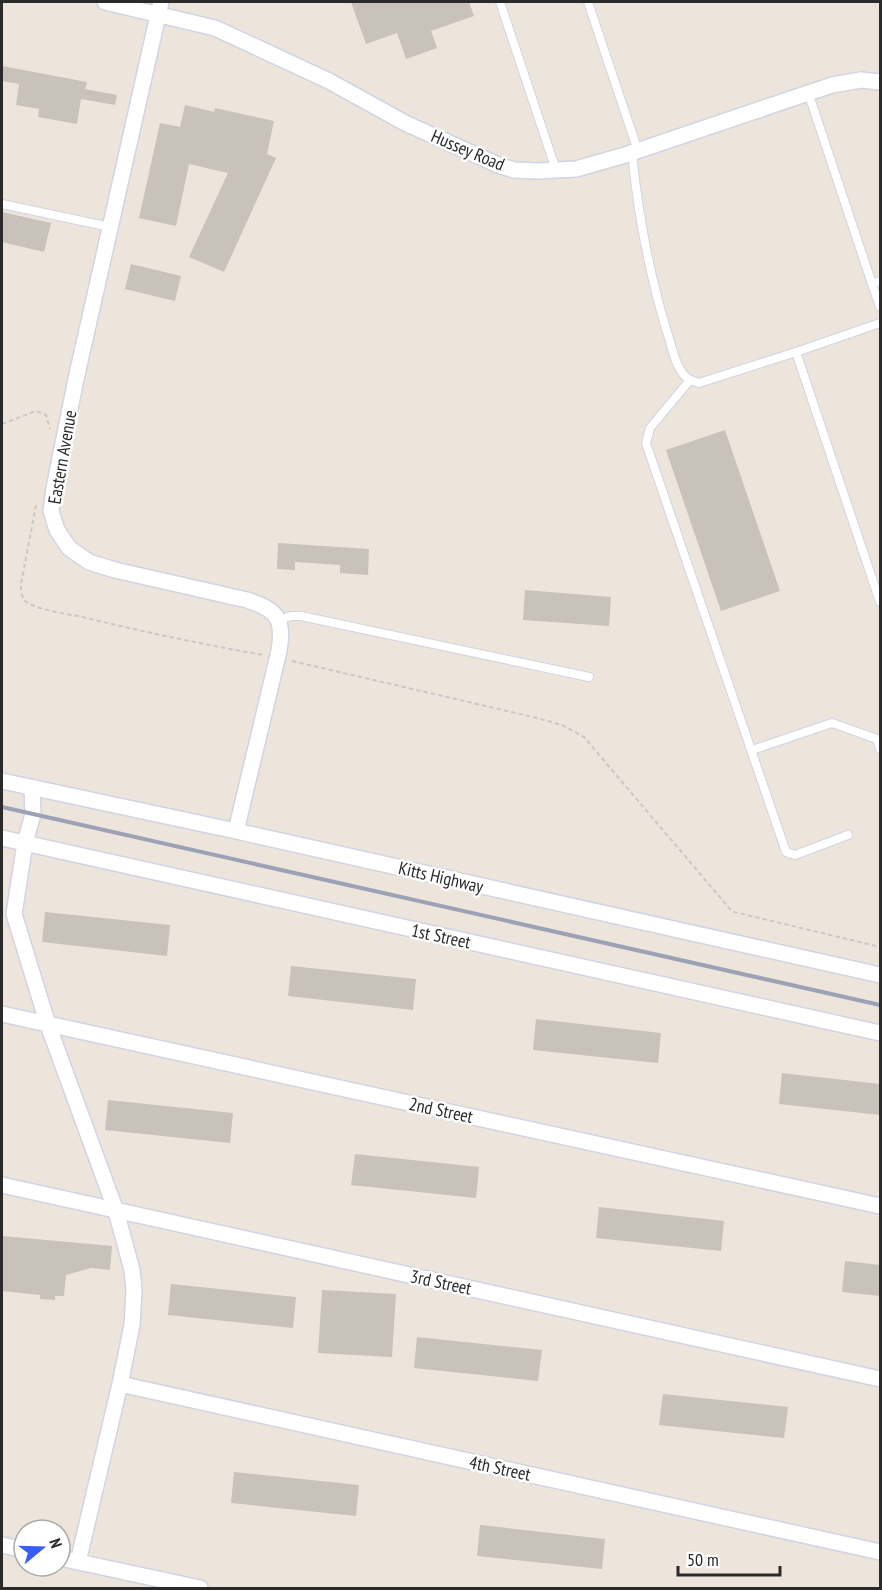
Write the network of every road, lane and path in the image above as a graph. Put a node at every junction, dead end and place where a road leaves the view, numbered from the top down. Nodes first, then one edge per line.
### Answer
1 (105, 2) edge
2 (500, 2) edge
3 (588, 2) edge
4 (160, 7) edge
5 (880, 82) edge
6 (808, 92) junction
7 (635, 152) junction
8 (555, 170) junction
9 (2, 204) edge
10 (110, 227) junction
11 (876, 283) edge
12 (880, 307) edge
13 (880, 323) edge
14 (796, 352) junction
15 (690, 380) junction
16 (2, 424) edge
17 (50, 429) dead end
18 (38, 495) dead end
19 (880, 602) edge
20 (279, 620) junction
21 (278, 657) junction
22 (590, 677) dead end
23 (879, 738) edge
24 (880, 749) edge
25 (752, 750) junction
26 (2, 781) edge
27 (32, 788) junction
28 (236, 831) junction
29 (848, 835) dead end
30 (2, 838) edge
31 (25, 843) junction
32 (880, 947) edge
33 (880, 975) edge
34 (2, 1014) edge
35 (48, 1025) junction
36 (880, 1033) edge
37 (2, 1185) edge
38 (880, 1206) edge
39 (116, 1210) junction
40 (880, 1379) edge
41 (120, 1384) junction
42 (880, 1552) edge
43 (72, 1561) edge
44 (78, 1562) junction
45 (201, 1588) edge

1 - 4 street, Hussey Road
2 - 8 lane
3 - 7 lane
4 - 8 street, Hussey Road
4 - 10 street, Eastern Avenue
5 - 6 street, Hussey Road
6 - 7 street, Hussey Road
6 - 11 lane
7 - 8 street, Hussey Road
7 - 15 lane
9 - 10 lane
10 - 20 street, Eastern Avenue
11 - 12 lane
13 - 14 lane
14 - 15 lane
14 - 19 lane
15 - 25 lane
16 - 17 path
18 - 21 path
20 - 21 street
20 - 22 lane
21 - 28 street
21 - 32 path
23 - 24 lane
23 - 25 lane
25 - 29 lane
26 - 27 street, Kitts Highway
27 - 28 street, Kitts Highway
27 - 31 street
28 - 33 street, Kitts Highway
30 - 31 street, 1st Street
31 - 35 street
31 - 36 street, 1st Street
34 - 35 street, 2nd Street
35 - 38 street, 2nd Street
35 - 39 street
37 - 39 street, 3rd Street
39 - 40 street, 3rd Street
39 - 41 street
41 - 42 street, 4th Street
41 - 44 street
43 - 44 street
44 - 45 street

